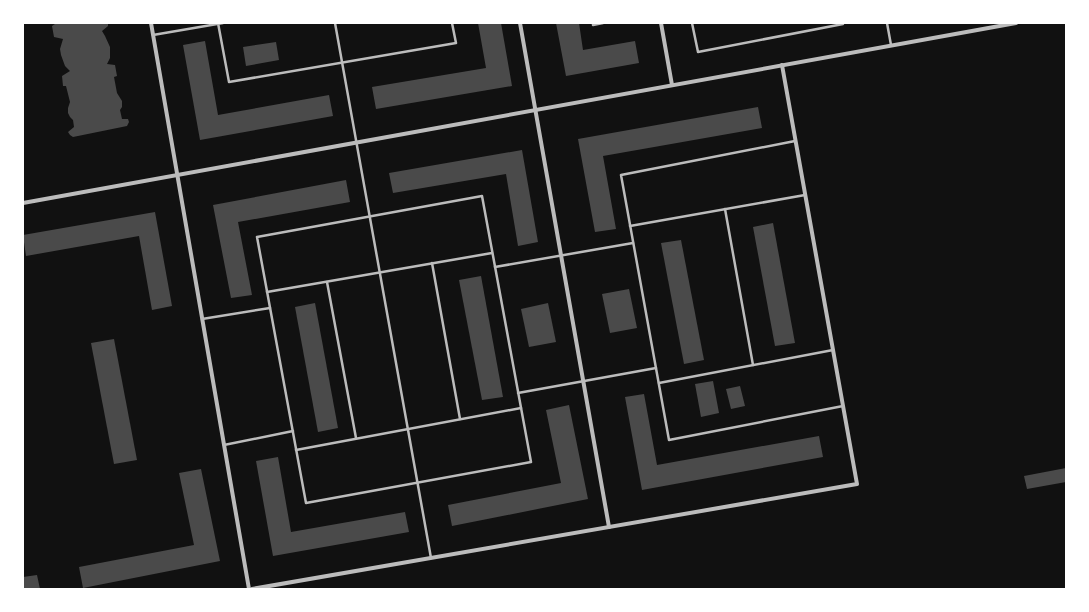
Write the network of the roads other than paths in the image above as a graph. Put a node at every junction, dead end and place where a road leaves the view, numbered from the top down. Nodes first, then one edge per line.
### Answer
1 (151, 23) edge
2 (218, 23) edge
3 (223, 23) edge
4 (335, 23) edge
5 (452, 23) edge
6 (520, 23) edge
7 (593, 23) edge
8 (603, 23) edge
9 (662, 23) edge
10 (692, 23) edge
11 (843, 23) edge
12 (887, 23) edge
13 (1016, 23) edge
14 (988, 25) edge
15 (153, 35) junction
16 (891, 45) junction
17 (342, 63) junction
18 (782, 65) junction
19 (672, 85) junction
20 (536, 110) junction
21 (795, 141) junction
22 (357, 143) junction
23 (177, 175) junction
24 (805, 195) junction
25 (23, 203) edge
26 (725, 209) junction
27 (370, 217) junction
28 (630, 226) junction
29 (633, 243) junction
30 (492, 253) junction
31 (561, 256) junction
32 (432, 263) junction
33 (495, 267) junction
34 (380, 272) junction
35 (327, 282) junction
36 (267, 292) junction
37 (270, 308) junction
38 (202, 319) junction
39 (833, 350) junction
40 (753, 365) junction
41 (656, 368) junction
42 (583, 381) junction
43 (659, 383) junction
44 (518, 393) junction
45 (843, 406) junction
46 (521, 408) junction
47 (460, 419) junction
48 (408, 429) junction
49 (293, 431) junction
50 (356, 438) junction
51 (224, 445) junction
52 (296, 450) junction
53 (418, 483) junction
54 (609, 527) junction
55 (431, 558) junction
56 (249, 589) edge
57 (252, 589) edge

1 - 15 street
2 - 3 lane
2 - 15 lane
2 - 17 lane
4 - 17 lane
5 - 17 lane
6 - 20 street
7 - 8 lane
9 - 19 street
10 - 11 lane
12 - 16 lane
13 - 14 street
14 - 16 street
15 - 23 street
16 - 18 street
17 - 22 lane
18 - 19 street
18 - 21 street
19 - 20 street
20 - 22 street
20 - 31 street
21 - 24 street
21 - 28 lane
22 - 23 street
22 - 27 lane
23 - 25 street
23 - 38 street
24 - 26 lane
24 - 39 street
26 - 28 lane
26 - 40 lane
27 - 30 lane
27 - 34 lane
27 - 36 lane
28 - 29 lane
29 - 31 lane
29 - 41 lane
30 - 32 lane
30 - 33 lane
31 - 33 lane
31 - 42 street
32 - 34 lane
32 - 47 lane
33 - 44 lane
34 - 35 lane
34 - 48 lane
35 - 36 lane
35 - 50 lane
36 - 37 lane
37 - 38 lane
37 - 49 lane
38 - 51 street
39 - 40 lane
39 - 45 street
40 - 43 lane
41 - 42 lane
41 - 43 lane
42 - 44 lane
42 - 54 street
43 - 45 lane
44 - 46 lane
45 - 54 street
46 - 47 lane
46 - 53 lane
47 - 48 lane
48 - 50 lane
48 - 53 lane
49 - 51 lane
49 - 52 lane
50 - 52 lane
51 - 56 street
52 - 53 lane
53 - 55 lane
54 - 55 street
55 - 57 street

